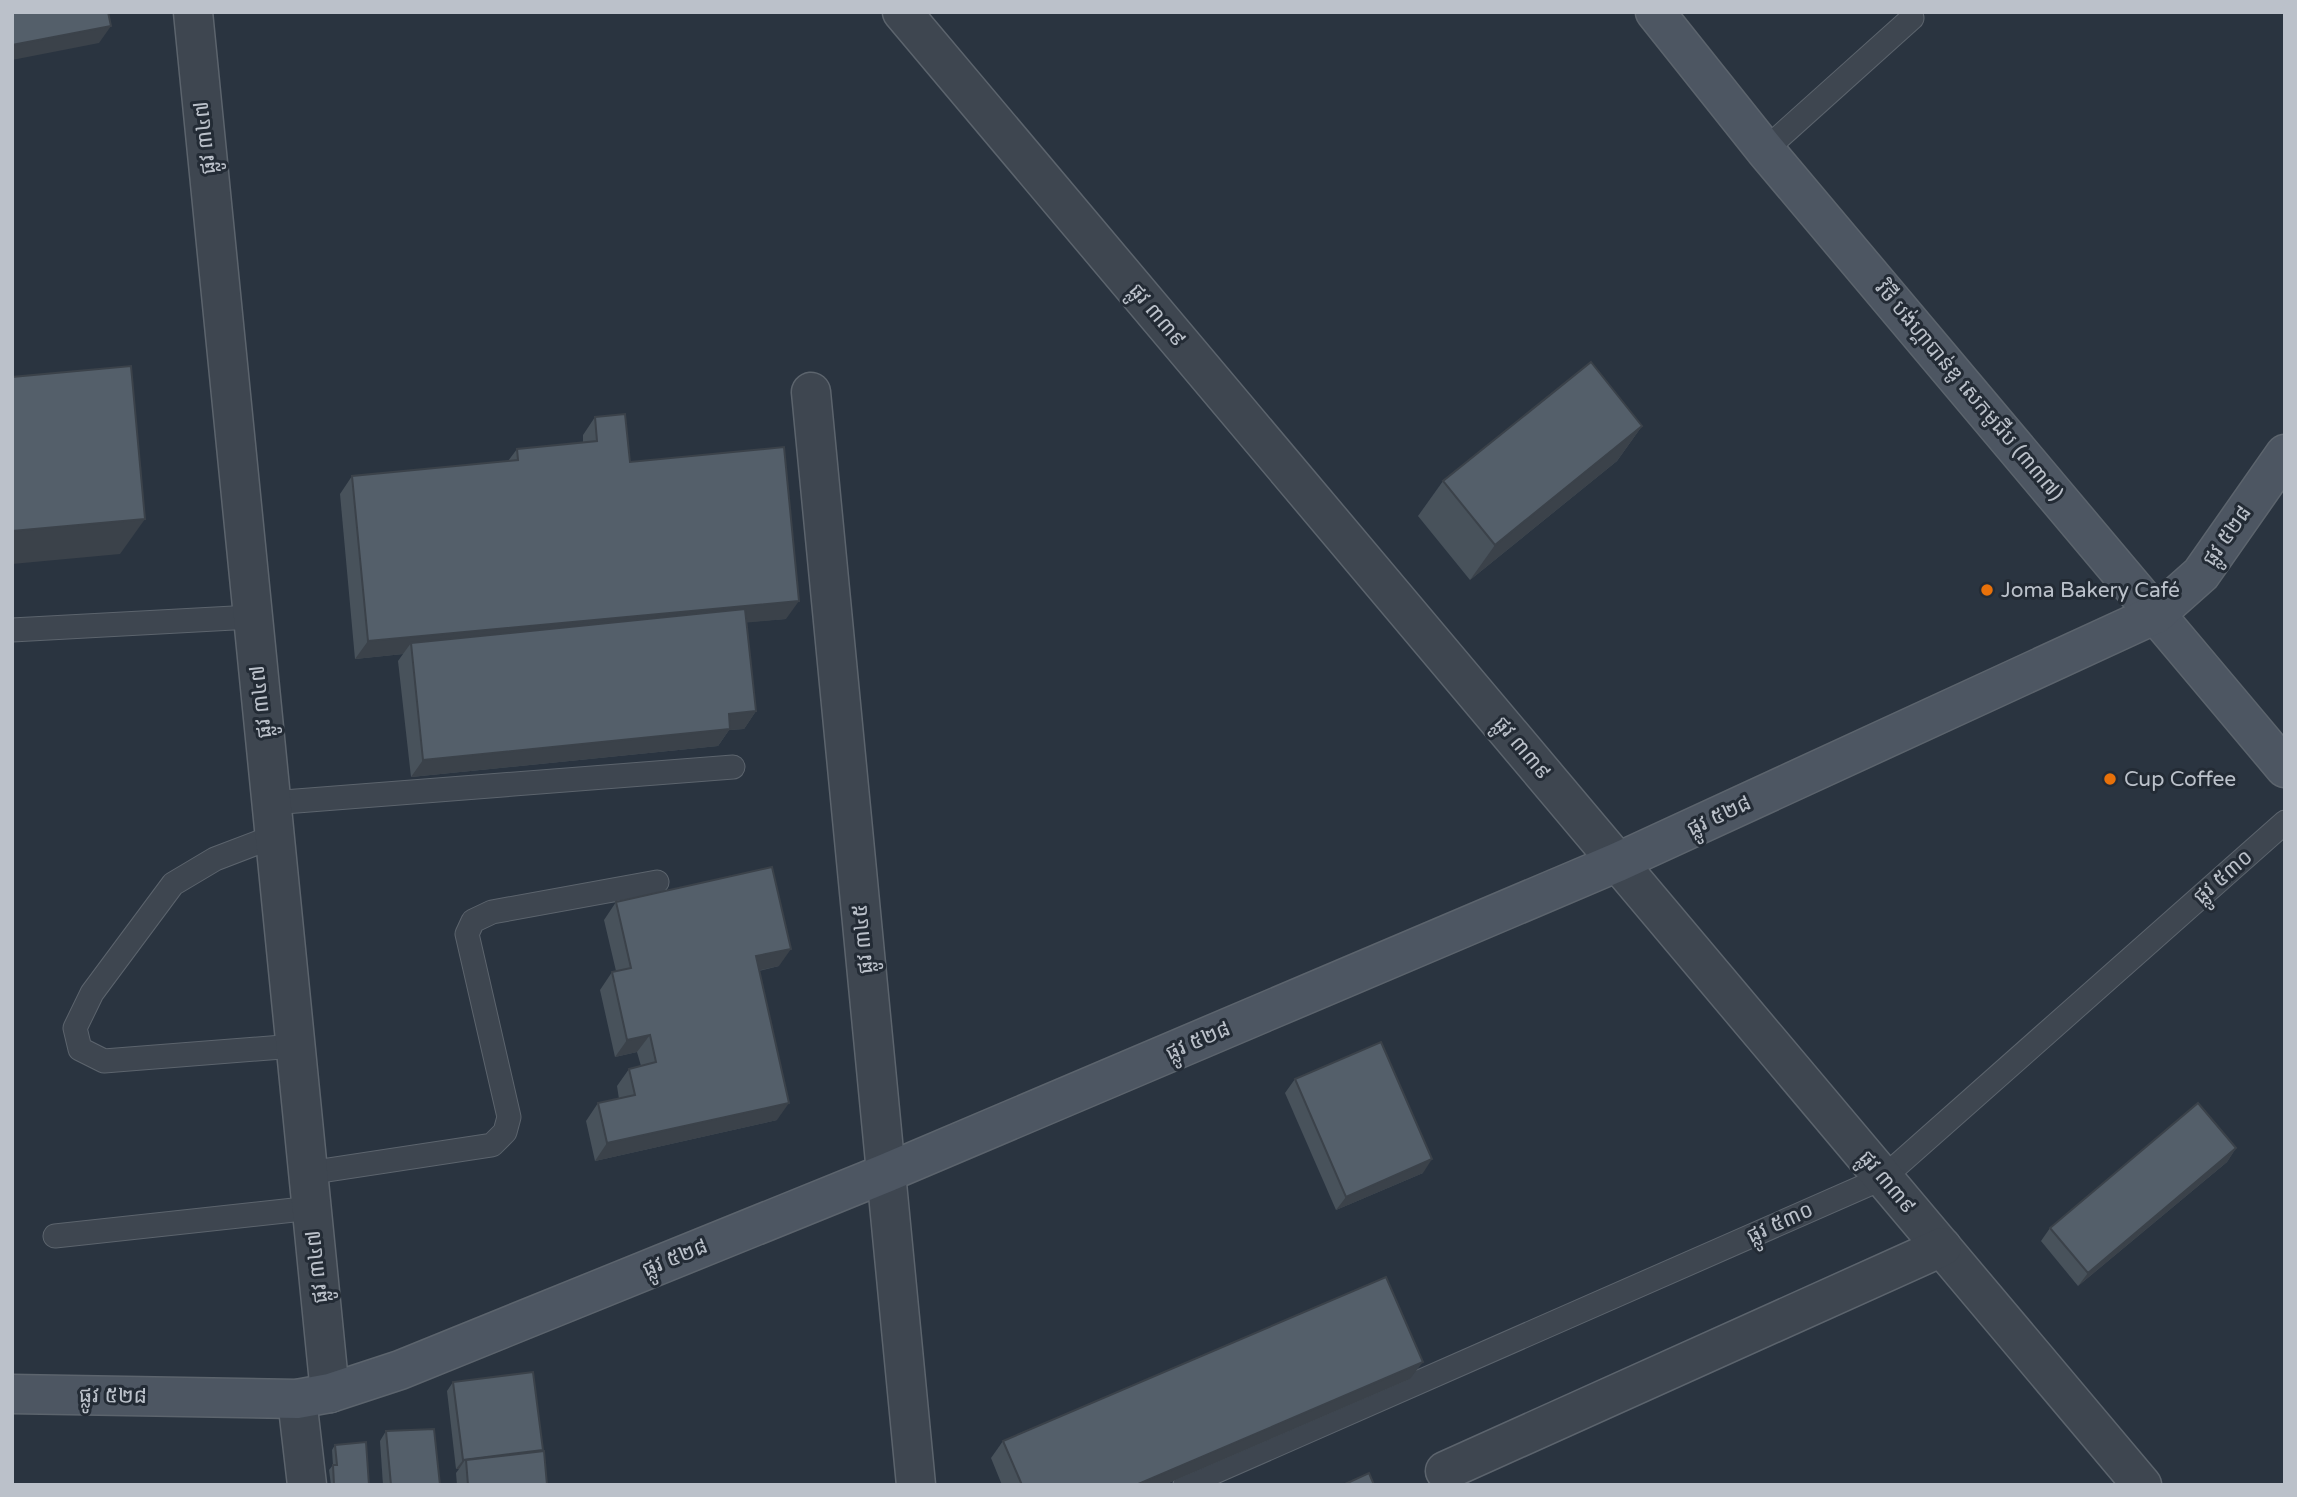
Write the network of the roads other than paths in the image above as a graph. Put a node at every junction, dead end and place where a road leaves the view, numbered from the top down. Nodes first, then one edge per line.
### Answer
1 (193, 12) edge
2 (902, 12) edge
3 (1655, 12) edge
4 (1912, 18) dead end
5 (1765, 150) junction
6 (811, 392) dead end
7 (2285, 454) edge
8 (2156, 614) junction
9 (252, 617) junction
10 (12, 631) edge
11 (733, 767) dead end
12 (2285, 768) edge
13 (273, 820) junction
14 (2285, 822) edge
15 (1618, 862) junction
16 (657, 882) dead end
17 (295, 1046) junction
18 (886, 1173) junction
19 (1883, 1178) junction
20 (310, 1191) junction
21 (55, 1236) dead end
22 (1941, 1247) junction
23 (12, 1394) edge
24 (313, 1396) junction
25 (1445, 1471) dead end
26 (2126, 1480) edge
27 (307, 1485) edge
28 (916, 1485) edge
29 (1185, 1485) edge

1 - 9 street, ផ្លូវ ៣៤៧
2 - 15 street, ផ្លូវ ៣៣៩
3 - 5 street, វិថី បង់ហ្គាបាន់ឌូ សេកមូជីប (៣៣៧)
4 - 5 lane
5 - 8 street, វិថី បង់ហ្គាបាន់ឌូ សេកមូជីប (៣៣៧)
6 - 18 street, ផ្លូវ ៣៤៥
7 - 8 street, ផ្លូវ ៥២៨
8 - 12 street, វិថី បង់ហ្គាបាន់ឌូ សេកមូជីប (៣៣៧)
8 - 15 street, ផ្លូវ ៥២៨
9 - 10 lane
9 - 13 street, ផ្លូវ ៣៤៧
11 - 13 lane
13 - 17 street, ផ្លូវ ៣៤៧
13 - 17 lane
14 - 19 lane, ផ្លូវ ៥៣០
15 - 18 street, ផ្លូវ ៥២៨
15 - 19 street, ផ្លូវ ៣៣៩
16 - 20 lane
17 - 20 street, ផ្លូវ ៣៤៧
18 - 24 street, ផ្លូវ ៥២៨
18 - 28 street, ផ្លូវ ៣៤៥
19 - 22 street, ផ្លូវ ៣៣៩
19 - 29 lane, ផ្លូវ ៥៣០
20 - 21 lane
20 - 24 street, ផ្លូវ ៣៤៧
22 - 25 street
22 - 26 street, ផ្លូវ ៣៣៩
23 - 24 street, ផ្លូវ ៥២៨
24 - 27 street, ផ្លូវ ៣៤៧

